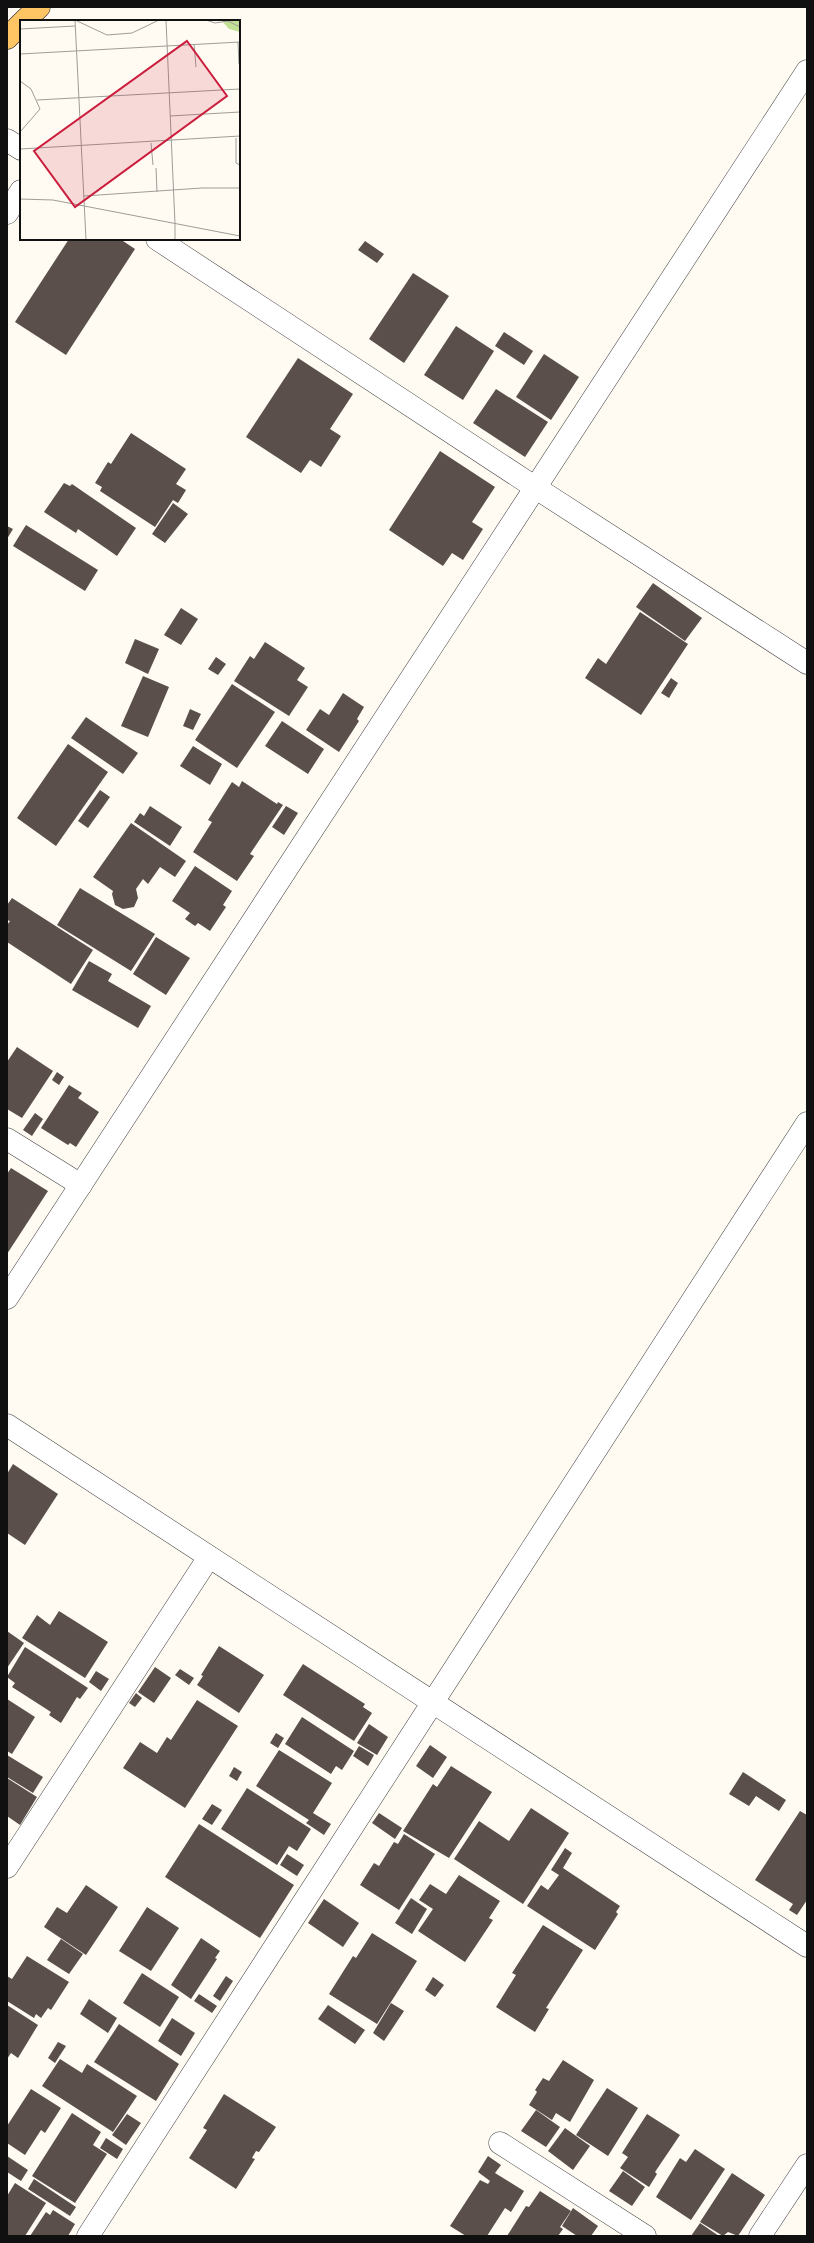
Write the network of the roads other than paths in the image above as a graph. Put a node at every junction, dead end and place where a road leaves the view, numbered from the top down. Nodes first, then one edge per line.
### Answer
1 (39, 7) edge
2 (25, 20) edge
3 (20, 25) edge
4 (7, 38) edge
5 (807, 71) edge
6 (7, 140) edge
7 (20, 149) edge
8 (20, 193) edge
9 (7, 213) edge
10 (159, 240) edge
11 (536, 488) junction
12 (807, 663) edge
13 (807, 1123) edge
14 (7, 1139) edge
15 (81, 1185) junction
16 (7, 1298) edge
17 (7, 1424) edge
18 (209, 1557) junction
19 (432, 1703) junction
20 (7, 1867) edge
21 (807, 1946) edge
22 (500, 2143) dead end
23 (807, 2165) edge
24 (88, 2236) edge
25 (645, 2236) edge
26 (760, 2236) edge

1 - 2 main road
3 - 4 main road
5 - 11 street
6 - 7 street
8 - 9 street
10 - 11 street
11 - 12 street
11 - 15 street
13 - 19 street
14 - 15 street
15 - 16 street
17 - 18 street
18 - 19 street
18 - 20 street
19 - 21 street
19 - 24 street
22 - 25 street
23 - 26 street

